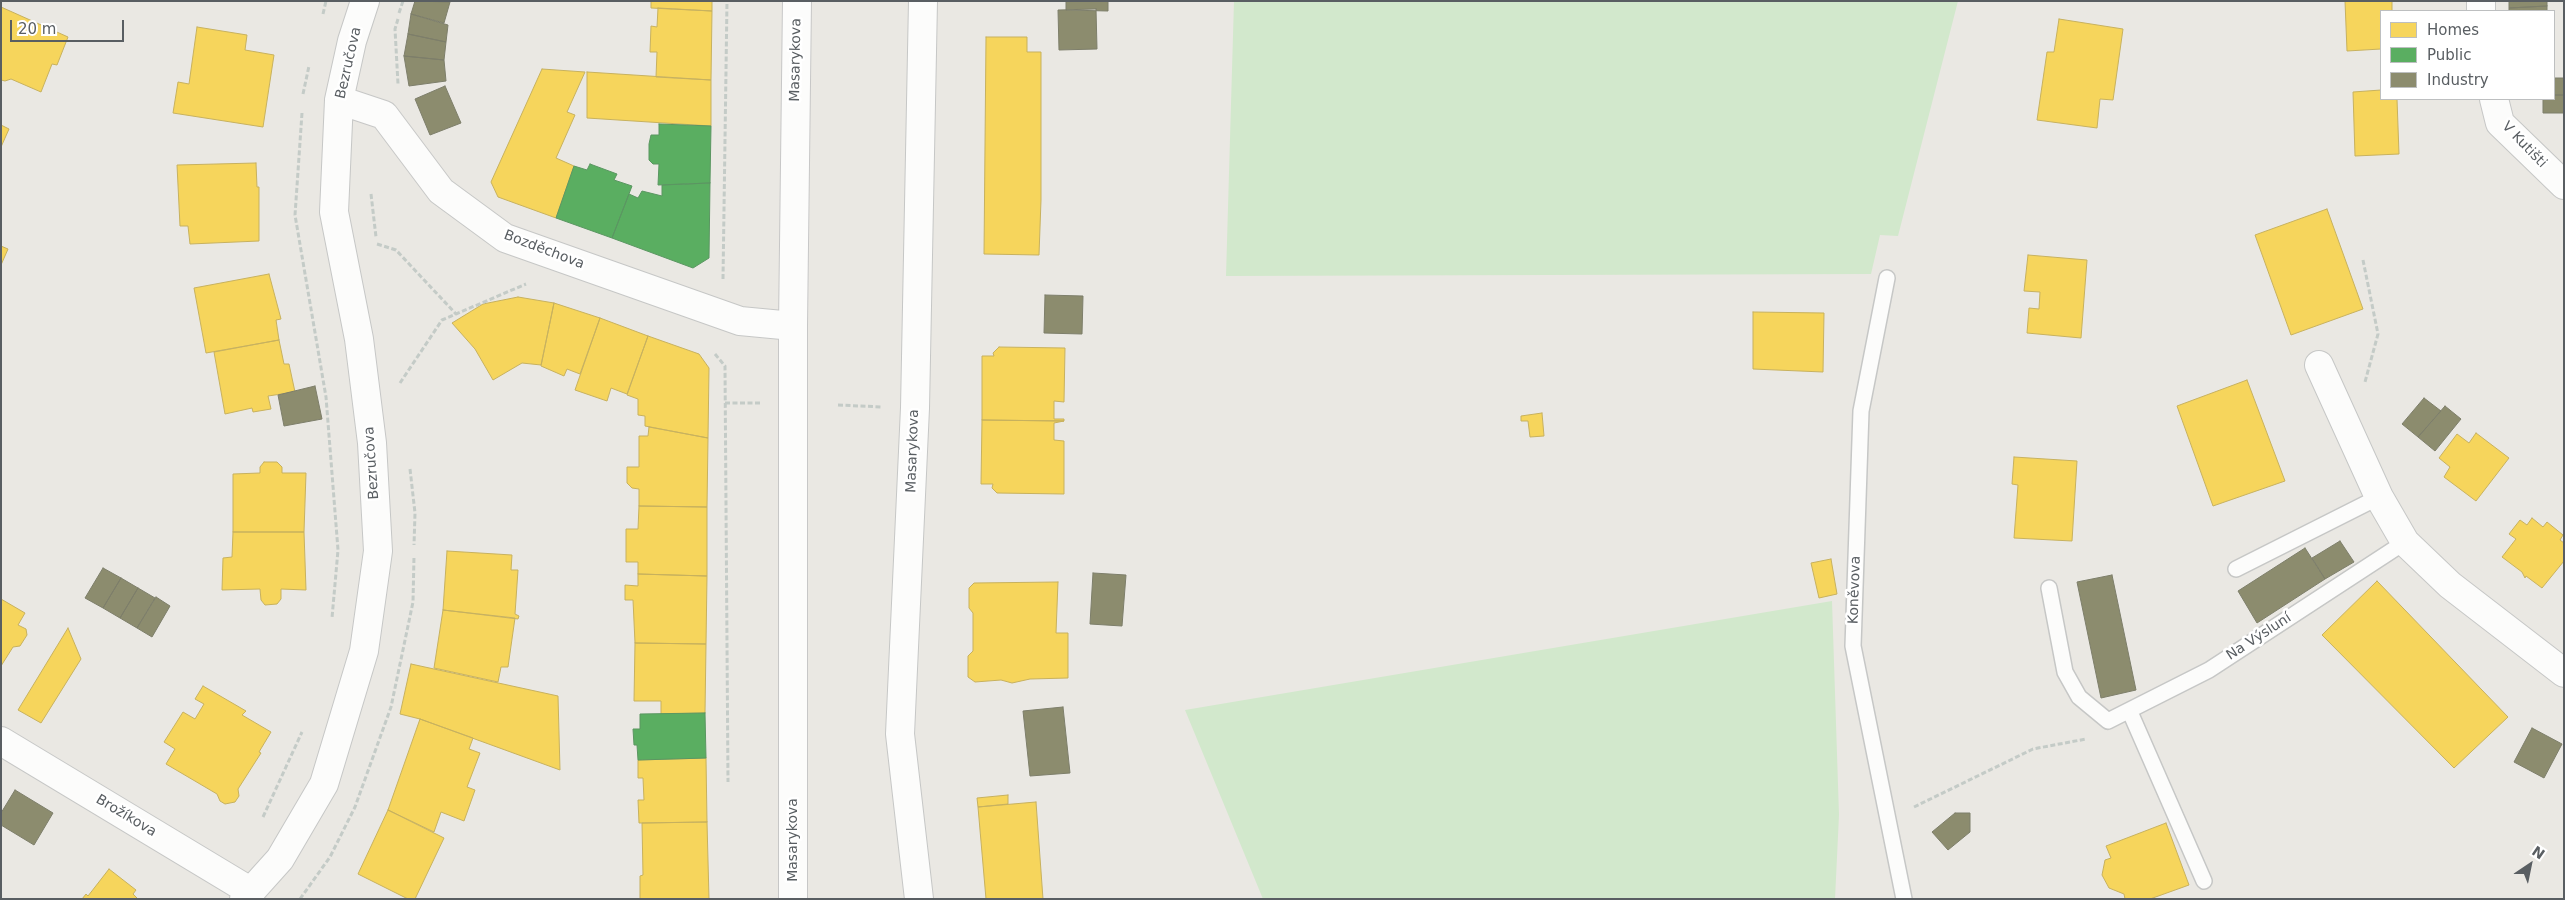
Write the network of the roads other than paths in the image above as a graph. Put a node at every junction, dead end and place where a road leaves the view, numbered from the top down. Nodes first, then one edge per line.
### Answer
1 (365, 1) edge
2 (797, 1) edge
3 (924, 1) edge
4 (339, 100) junction
5 (2494, 100) edge
6 (2564, 185) edge
7 (1887, 278) dead end
8 (793, 326) junction
9 (2319, 366) dead end
10 (2379, 497) junction
11 (2404, 542) junction
12 (2236, 569) dead end
13 (2049, 588) dead end
14 (2564, 674) edge
15 (2130, 712) junction
16 (1, 741) edge
17 (2204, 881) dead end
18 (249, 896) edge
19 (793, 899) edge
20 (919, 899) edge
21 (1904, 899) edge

1 - 4 street, Bezručova
2 - 8 street, Masarykova
3 - 20 street, Masarykova
4 - 8 street, Bozděchova
4 - 18 street, Bezručova
5 - 6 street, V Kutišti
7 - 21 lane, Koněvova
8 - 19 street, Masarykova
9 - 10 street
10 - 11 street
10 - 12 lane
11 - 14 street
11 - 15 lane, Na Výsluní
13 - 15 lane, Na Výsluní
15 - 17 lane
16 - 18 street, Brožíkova

